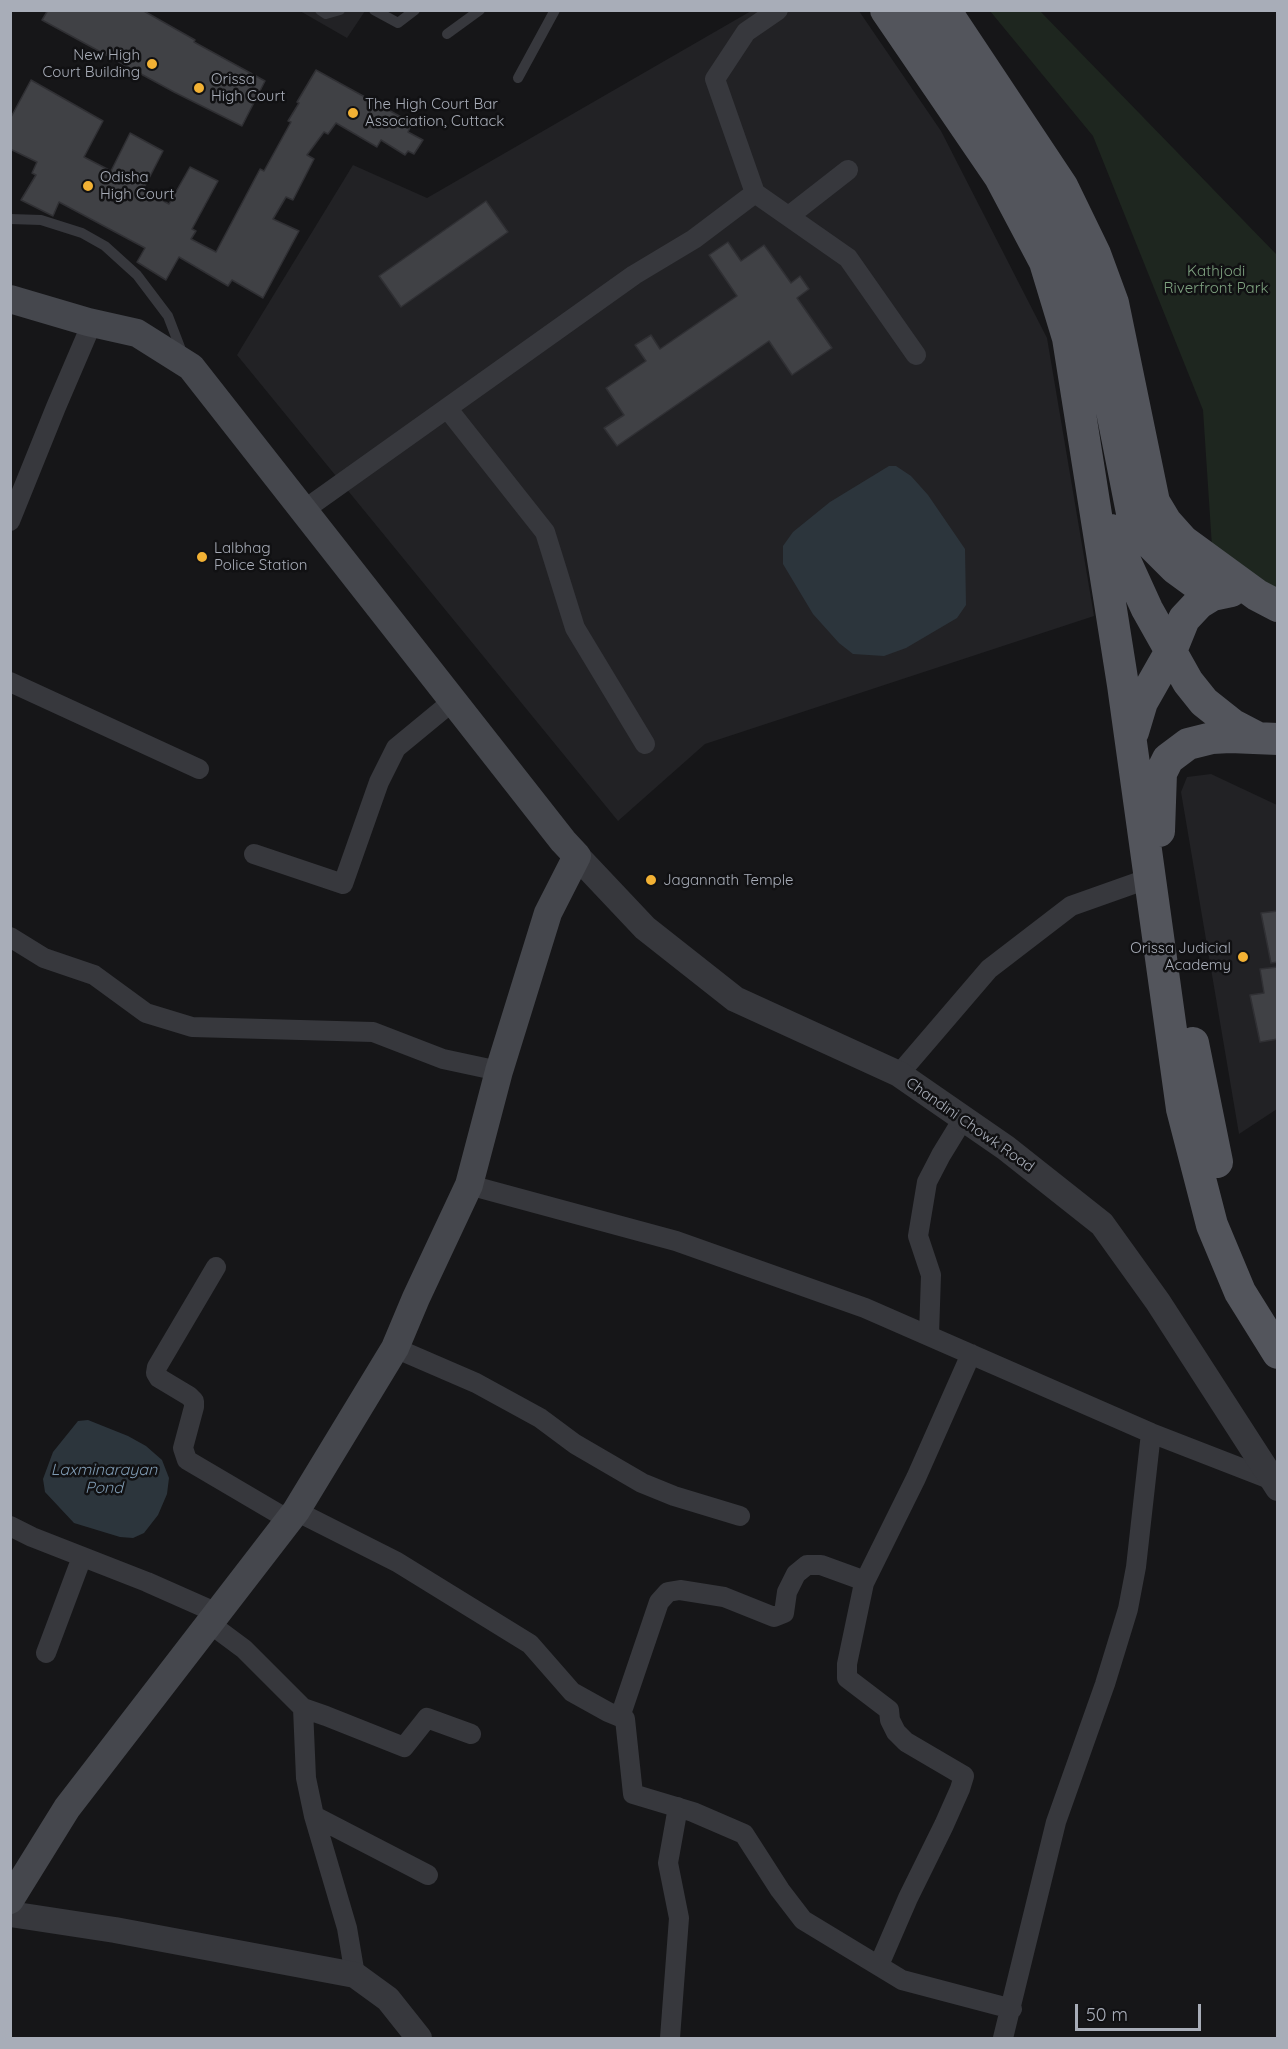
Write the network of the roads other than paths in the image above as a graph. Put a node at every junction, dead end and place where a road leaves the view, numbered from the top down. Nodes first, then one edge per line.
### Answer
1 (321, 10) edge
2 (340, 10) edge
3 (374, 10) edge
4 (415, 10) edge
5 (480, 10) edge
6 (555, 10) edge
7 (778, 10) edge
8 (886, 10) edge
9 (913, 10) edge
10 (945, 10) edge
11 (447, 34) dead end
12 (518, 78) dead end
13 (848, 170) dead end
14 (755, 193) junction
15 (789, 216) junction
16 (10, 219) edge
17 (10, 298) edge
18 (92, 323) junction
19 (916, 356) dead end
20 (186, 364) junction
21 (447, 408) junction
22 (1091, 483) junction
23 (303, 510) junction
24 (10, 521) edge
25 (1212, 595) junction
26 (1271, 600) edge
27 (1171, 651) junction
28 (10, 682) edge
29 (453, 701) junction
30 (1131, 739) junction
31 (1271, 742) edge
32 (645, 744) dead end
33 (199, 769) dead end
34 (254, 854) dead end
35 (577, 856) junction
36 (1150, 878) junction
37 (10, 937) edge
38 (499, 1071) junction
39 (898, 1074) junction
40 (963, 1119) junction
41 (469, 1185) junction
42 (216, 1267) dead end
43 (1278, 1318) edge
44 (928, 1335) junction
45 (395, 1348) junction
46 (1278, 1353) edge
47 (971, 1354) junction
48 (1151, 1433) junction
49 (1275, 1484) edge
50 (292, 1515) junction
51 (740, 1516) dead end
52 (10, 1526) edge
53 (82, 1557) junction
54 (865, 1581) junction
55 (213, 1618) junction
56 (46, 1653) dead end
57 (303, 1708) junction
58 (620, 1717) junction
59 (471, 1734) dead end
60 (678, 1808) junction
61 (314, 1816) junction
62 (428, 1875) dead end
63 (10, 1900) edge
64 (10, 1914) edge
65 (879, 1965) junction
66 (355, 1975) junction
67 (1012, 2009) junction
68 (418, 2038) edge
69 (670, 2038) edge
70 (1003, 2038) edge

1 - 2 lane
3 - 4 lane
5 - 11 lane
6 - 12 lane
7 - 14 street
8 - 22 main road
9 - 25 main road
10 - 26 main road
13 - 15 street
14 - 15 street
14 - 21 street
15 - 19 street
16 - 20 lane
17 - 18 main road
18 - 20 main road
18 - 24 street
20 - 23 main road
21 - 23 street
21 - 32 street
22 - 27 main road
22 - 30 main road
23 - 29 main road
25 - 26 main road
25 - 27 main road
27 - 30 main road
27 - 31 main road
28 - 33 street
29 - 34 street
29 - 35 main road
30 - 36 main road
31 - 43 main road
35 - 38 main road
35 - 39 street, Chandini Chowk Road
36 - 39 street
36 - 46 main road
37 - 38 street
38 - 41 main road
39 - 40 street, Chandini Chowk Road
40 - 44 street
40 - 49 street, Chandini Chowk Road
41 - 44 street
41 - 45 main road
42 - 50 street
44 - 47 street
45 - 50 main road
45 - 51 street
47 - 48 street
47 - 54 street
48 - 49 street
48 - 67 street
50 - 55 main road
50 - 58 street
52 - 53 street
53 - 55 street
53 - 56 street
54 - 58 street
54 - 65 street
55 - 57 street
55 - 63 main road
57 - 59 street
57 - 61 street
58 - 60 street
60 - 65 street
60 - 69 street
61 - 62 street
61 - 66 street
64 - 66 street
65 - 67 street
66 - 68 street
67 - 70 street

